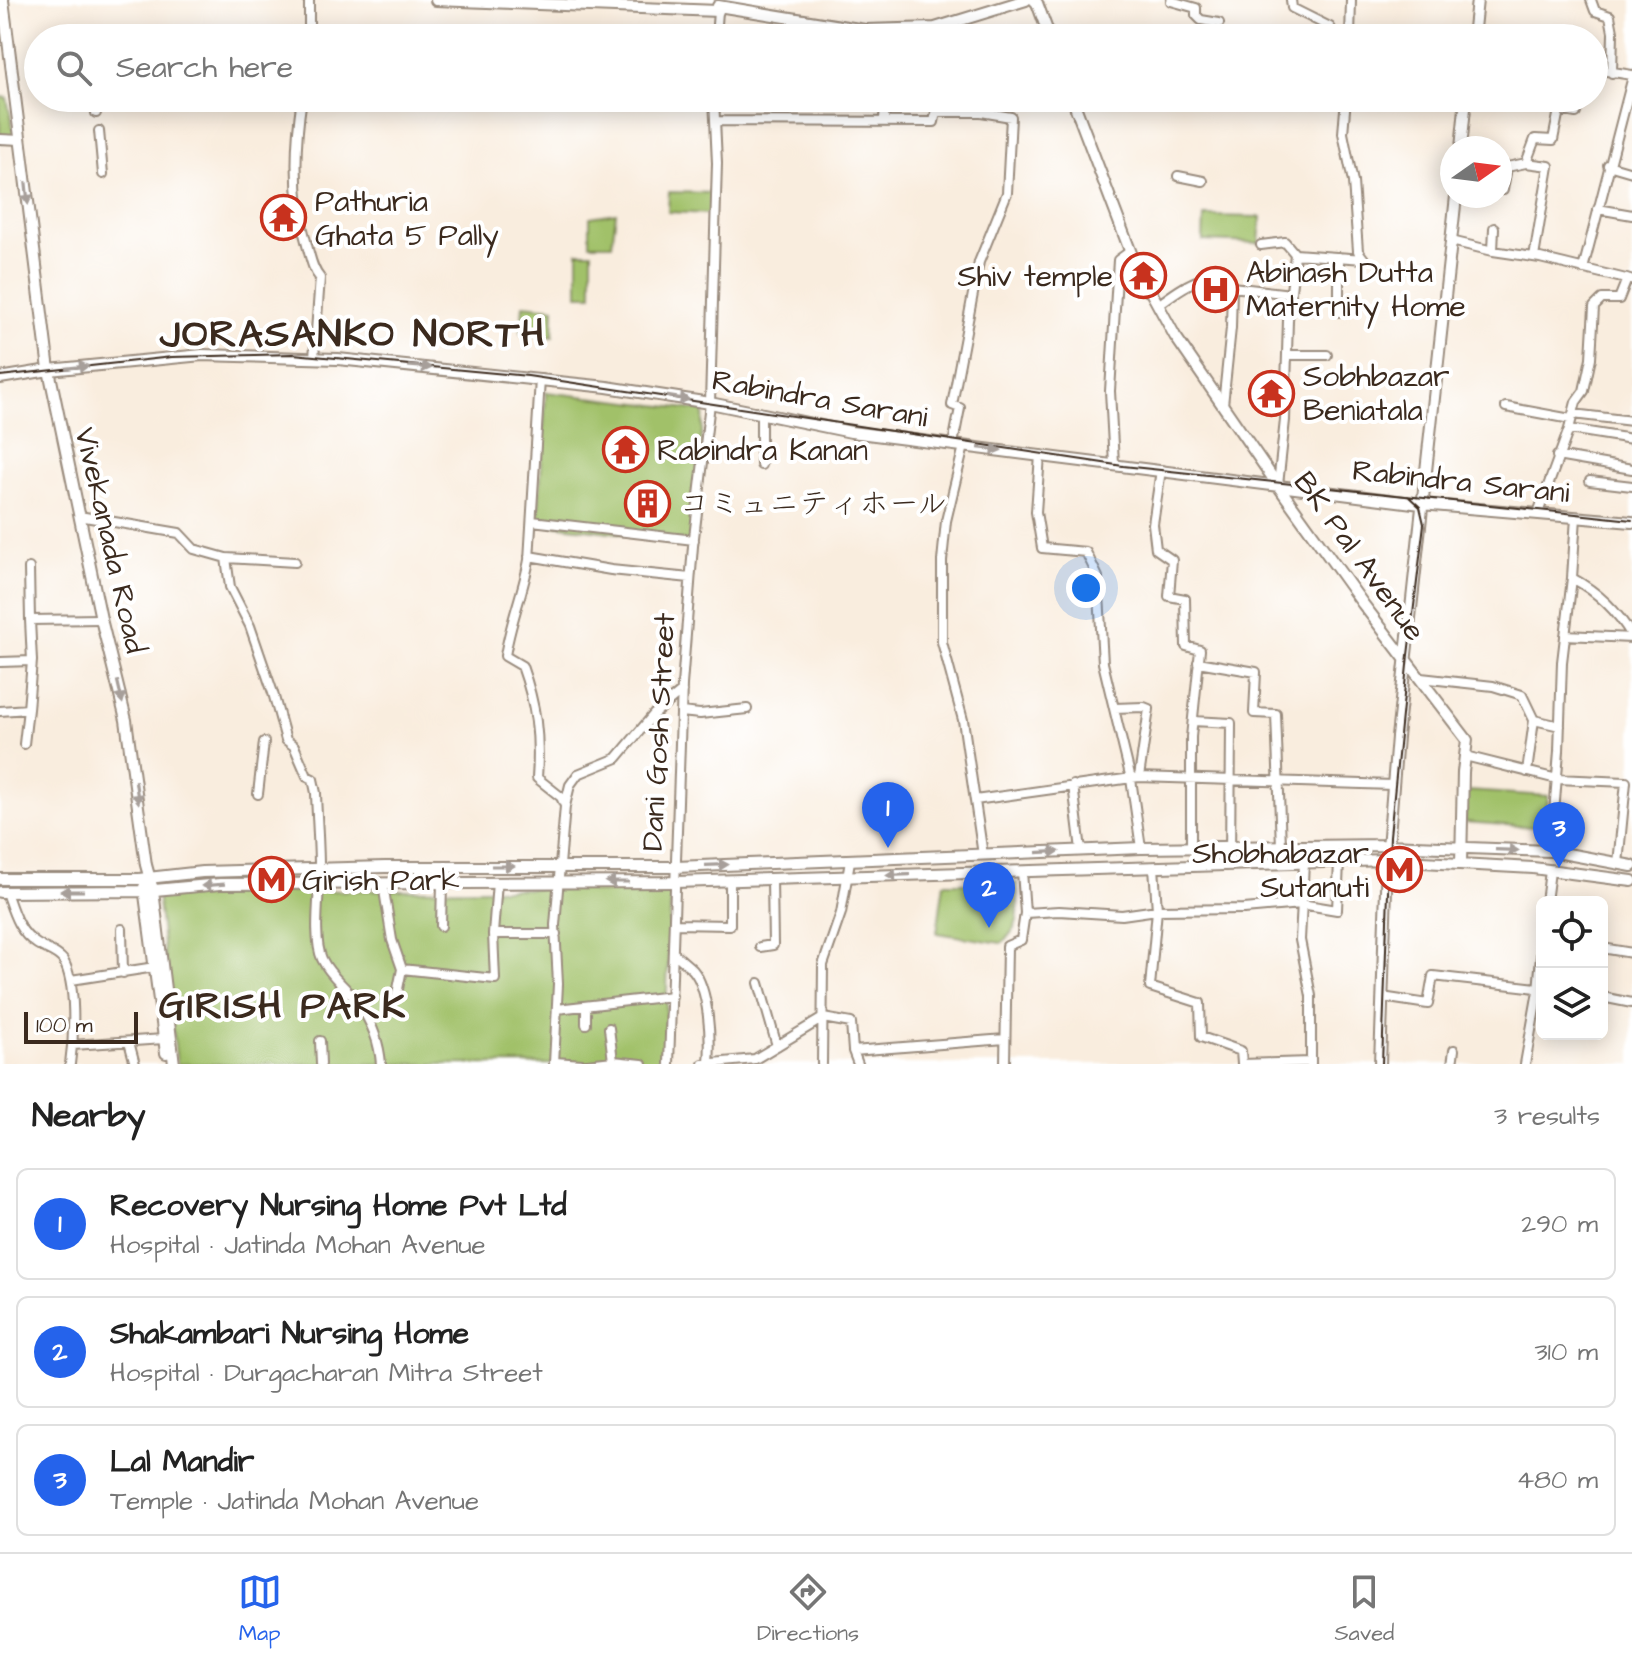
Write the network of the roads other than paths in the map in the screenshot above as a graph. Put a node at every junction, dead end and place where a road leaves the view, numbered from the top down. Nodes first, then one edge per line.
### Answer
1 (309, 0) edge
2 (436, 0) edge
3 (1026, 0) edge
4 (1034, 0) edge
5 (1291, 0) edge
6 (1351, 0) edge
7 (1477, 0) edge
8 (1591, 0) edge
9 (1171, 2) edge
10 (2, 3) edge
11 (527, 3) edge
12 (636, 5) edge
13 (718, 6) edge
14 (793, 18) junction
15 (1219, 23) dead end
16 (309, 24) edge
17 (793, 24) edge
18 (829, 24) edge
19 (948, 24) edge
20 (1045, 24) edge
21 (1324, 24) edge
22 (1350, 24) edge
23 (1474, 24) edge
24 (1608, 72) edge
25 (1612, 73) junction
26 (1632, 77) edge
27 (301, 112) edge
28 (716, 112) edge
29 (884, 112) edge
30 (1077, 112) edge
31 (1345, 112) edge
32 (1465, 112) edge
33 (1559, 112) edge
34 (717, 121) junction
35 (884, 122) junction
36 (99, 131) dead end
37 (1462, 136) edge
38 (0, 139) edge
39 (21, 140) junction
40 (1526, 163) junction
41 (1608, 165) junction
42 (1512, 166) edge
43 (1632, 172) edge
44 (103, 174) dead end
45 (1178, 176) dead end
46 (1203, 181) dead end
47 (1455, 208) edge
48 (1598, 209) junction
49 (1632, 215) edge
50 (1494, 228) dead end
51 (1451, 241) junction
52 (1261, 245) dead end
53 (1493, 251) junction
54 (1295, 254) junction
55 (1132, 256) junction
56 (1339, 257) junction
57 (1534, 257) junction
58 (1583, 269) junction
59 (1629, 280) edge
60 (1232, 287) junction
61 (1291, 294) junction
62 (1158, 305) junction
63 (1339, 312) dead end
64 (1288, 355) junction
65 (1327, 355) dead end
66 (314, 358) junction
67 (49, 370) junction
68 (0, 378) edge
69 (540, 379) junction
70 (710, 403) junction
71 (1223, 405) junction
72 (1506, 407) dead end
73 (761, 414) junction
74 (1572, 417) junction
75 (1632, 421) edge
76 (1569, 429) junction
77 (1632, 439) edge
78 (959, 445) junction
79 (1040, 455) junction
80 (1557, 456) junction
81 (1114, 464) junction
82 (761, 465) dead end
83 (1632, 469) edge
84 (1161, 470) junction
85 (1590, 481) dead end
86 (1278, 485) junction
87 (1632, 486) edge
88 (1421, 504) junction
89 (1538, 513) junction
90 (79, 516) junction
91 (1576, 517) junction
92 (532, 521) junction
93 (1632, 522) edge
94 (694, 540) junction
95 (529, 556) junction
96 (226, 558) junction
97 (295, 562) dead end
98 (29, 568) dead end
99 (690, 578) junction
100 (1572, 578) junction
101 (101, 619) junction
102 (30, 620) junction
103 (1565, 635) junction
104 (1632, 637) edge
105 (1406, 660) junction
106 (32, 661) junction
107 (0, 662) edge
108 (1198, 662) junction
109 (1421, 678) junction
110 (682, 691) junction
111 (1114, 708) junction
112 (28, 709) junction
113 (747, 709) dead end
114 (0, 711) edge
115 (681, 712) junction
116 (1534, 720) junction
117 (1193, 721) junction
118 (1560, 726) junction
119 (264, 742) dead end
120 (24, 744) dead end
121 (1465, 756) junction
122 (1527, 772) junction
123 (1135, 778) junction
124 (1190, 779) junction
125 (1557, 779) junction
126 (1229, 782) junction
127 (1277, 782) junction
128 (1073, 785) junction
129 (1393, 785) junction
130 (258, 794) dead end
131 (975, 800) junction
132 (565, 806) junction
133 (1388, 845) junction
134 (1281, 846) junction
135 (1229, 847) junction
136 (1141, 848) junction
137 (1191, 848) junction
138 (1462, 848) junction
139 (1081, 850) junction
140 (1551, 851) junction
141 (983, 855) junction
142 (1387, 860) junction
143 (850, 861) junction
144 (1339, 861) junction
145 (1304, 863) junction
146 (1230, 864) junction
147 (1461, 864) junction
148 (1618, 864) junction
149 (560, 866) junction
150 (1632, 866) edge
151 (676, 867) junction
152 (1154, 867) junction
153 (318, 869) junction
154 (1022, 871) junction
155 (1550, 871) junction
156 (847, 877) junction
157 (0, 879) edge
158 (772, 879) junction
159 (730, 881) junction
160 (1632, 881) edge
161 (497, 882) junction
162 (676, 882) junction
163 (442, 883) junction
164 (558, 883) junction
165 (383, 884) junction
166 (148, 885) junction
167 (319, 885) junction
168 (3, 892) edge
169 (1547, 896) edge
170 (1301, 904) junction
171 (1157, 910) junction
172 (1025, 913) junction
173 (675, 924) junction
174 (441, 926) dead end
175 (122, 929) dead end
176 (493, 934) junction
177 (556, 934) junction
178 (760, 947) dead end
179 (1608, 949) edge
180 (674, 953) junction
181 (1632, 953) edge
182 (155, 967) junction
183 (402, 969) junction
184 (123, 973) junction
185 (71, 980) junction
186 (759, 983) dead end
187 (1536, 987) edge
188 (397, 994) dead end
189 (672, 996) junction
190 (1382, 997) junction
191 (1608, 998) edge
192 (1632, 1003) edge
193 (1536, 1004) edge
194 (586, 1006) junction
195 (557, 1009) junction
196 (823, 1018) junction
197 (586, 1024) dead end
198 (609, 1028) dead end
199 (164, 1039) junction
200 (1005, 1039) junction
201 (320, 1041) dead end
202 (129, 1042) junction
203 (73, 1045) junction
204 (777, 1046) junction
205 (1454, 1050) dead end
206 (853, 1051) junction
207 (613, 1061) junction
208 (755, 1061) edge
209 (554, 1063) edge
210 (709, 1063) edge
211 (1311, 1063) edge
212 (70, 1064) edge
213 (135, 1064) edge
214 (167, 1064) edge
215 (174, 1064) edge
216 (321, 1064) edge
217 (381, 1064) edge
218 (584, 1064) edge
219 (642, 1064) edge
220 (669, 1064) edge
221 (703, 1064) edge
222 (822, 1064) edge
223 (858, 1064) edge
224 (1005, 1064) edge
225 (1242, 1064) edge
226 (1380, 1064) edge
227 (1452, 1064) edge
228 (1525, 1064) edge

1 - 16 street
2 - 11 main road
3 - 19 main road
4 - 20 main road
5 - 21 street
6 - 22 street
7 - 23 main road
8 - 25 street
9 - 15 street
10 - 39 main road, Vivekanada Road
11 - 12 main road
12 - 13 main road
13 - 14 main road
14 - 17 street
14 - 18 main road
24 - 25 street
25 - 26 street
26 - 41 street
27 - 66 street
28 - 34 street, Dani Gosh Street
29 - 35 street
30 - 55 main road, BK Pal Avenue
31 - 56 street
32 - 37 main road
33 - 40 street
34 - 35 street
34 - 70 street, Dani Gosh Street
35 - 78 street
36 - 44 street
38 - 39 street
39 -> 67 main road, Vivekanada Road
40 - 42 street
40 - 57 street
41 - 43 street
41 - 48 street
45 - 46 street
47 - 51 main road
48 - 49 street
48 - 58 street
50 - 53 street
51 - 53 street
51 - 88 main road
52 - 54 street
53 - 57 street
54 - 56 street
54 - 61 street
55 - 62 main road, BK Pal Avenue
55 - 81 street
56 - 63 street
57 - 58 street
58 - 59 street
59 - 74 street
60 - 61 street
60 - 62 street
60 - 71 street
61 - 64 street
62 - 71 main road, BK Pal Avenue
64 - 65 street
64 - 86 street
67 -> 66 main road, Rabindra Sarani
66 -> 69 main road, Rabindra Sarani
67 - 68 main road, Rabindra Sarani
67 - 90 main road, Vivekanada Road
69 -> 70 main road, Rabindra Sarani
69 - 92 street
70 - 73 main road, Rabindra Sarani
70 - 94 street, Dani Gosh Street
71 - 86 main road, BK Pal Avenue
72 - 74 street
73 - 78 main road, Rabindra Sarani
73 - 82 street
74 - 75 street
74 - 76 street
76 - 77 street
76 - 80 street
78 -> 79 main road, Rabindra Sarani
78 - 131 street
79 - 81 main road, Rabindra Sarani
79 - 111 street
80 - 83 street
80 - 89 street
81 - 84 main road, Rabindra Sarani
84 - 86 main road, Rabindra Sarani
84 - 108 street
85 - 87 street
86 - 88 main road, Rabindra Sarani
86 - 105 main road, BK Pal Avenue
88 - 89 main road, Rabindra Sarani
88 - 105 main road
89 - 91 main road, Rabindra Sarani
90 - 96 street
90 - 101 main road, Vivekanada Road
91 - 93 main road, Rabindra Sarani
91 - 100 street
92 - 94 street
92 - 95 street
94 - 99 street, Dani Gosh Street
95 - 99 street
95 - 132 street
96 - 97 street
96 - 153 street
98 - 102 street
99 - 110 street, Dani Gosh Street
100 - 103 street
100 - 104 street
101 - 102 street
101 -> 166 main road, Vivekanada Road
102 - 106 street
103 - 104 street
103 - 118 street
105 - 109 main road, BK Pal Avenue
105 - 129 main road
106 - 107 street
106 - 112 street
108 - 117 street
108 - 127 street
109 - 116 street
109 - 121 main road, BK Pal Avenue
110 - 115 street, Dani Gosh Street
110 - 132 street
111 - 123 street
111 - 123 street
112 - 114 street
112 - 120 street
113 - 115 street
115 - 151 street, Dani Gosh Street
116 - 118 street
116 - 122 street
117 - 124 street
117 - 126 street
118 - 125 street
119 - 130 street
121 - 122 street
121 - 138 main road, BK Pal Avenue
122 - 125 street
123 - 124 street
123 - 128 street
123 - 136 street
124 - 126 street
124 - 137 street
125 - 140 street
125 - 148 street
126 - 127 street
126 - 135 street
127 - 129 street
127 - 134 street
128 - 131 street
128 - 139 street
129 - 133 main road
131 - 141 street
132 - 149 street
133 - 134 main road
133 - 138 main road
133 - 142 main road
134 - 135 main road
135 - 137 main road
135 - 146 street
136 - 137 main road
136 - 139 main road
138 -> 140 main road
138 - 147 main road, BK Pal Avenue
141 -> 139 main road
140 - 148 main road
141 - 143 main road
142 - 144 main road
142 - 147 main road
142 - 190 main road
151 -> 143 main road
143 - 156 street
144 - 145 main road
144 - 170 street
145 - 146 main road
145 - 170 street
146 - 152 main road
147 - 155 main road
148 - 150 main road
149 - 151 main road
153 -> 149 main road
149 - 164 street
151 - 162 street, Dani Gosh Street
152 - 154 main road
152 - 171 street
153 - 166 main road
153 - 167 street
154 -> 156 main road
154 - 172 street
155 - 160 main road
155 - 169 street
156 - 158 main road
156 - 196 street
157 - 166 main road
158 - 159 main road
158 - 178 street
159 - 162 main road
159 - 173 street
161 - 163 main road
161 - 164 main road
161 - 176 street
162 -> 164 main road
162 - 173 street, Dani Gosh Street
163 - 165 main road
163 - 174 street
164 - 177 street
165 - 167 main road
165 - 183 street
167 -> 166 main road
166 -> 168 main road
166 - 182 main road
166 - 215 main road
167 - 217 street
168 - 185 street
170 - 171 street
170 - 211 street
171 - 172 street
171 - 225 street
172 - 200 street
173 - 180 street, Dani Gosh Street
175 - 184 street
176 - 177 street
176 - 183 street
177 - 195 street
179 - 181 street
180 - 189 street, Dani Gosh Street
180 - 210 street
182 - 184 street
182 - 199 main road
183 - 188 street
184 - 185 street
185 - 203 street
186 - 204 street
187 - 190 street
189 - 194 street
189 - 220 street, Dani Gosh Street
190 - 226 main road
191 - 192 street
193 - 228 street
194 - 195 street
194 - 197 street
195 - 209 street
196 - 204 street
196 - 206 street
196 - 222 street
198 - 207 street
199 - 202 street
199 - 214 main road
200 - 206 street
200 - 224 street
201 - 216 street
202 - 203 street
202 - 213 street
203 - 212 street
204 - 208 street
205 - 227 street
206 - 223 street
207 - 218 street
207 - 219 street
208 - 210 street
209 - 218 street
210 - 221 street
211 - 225 street

